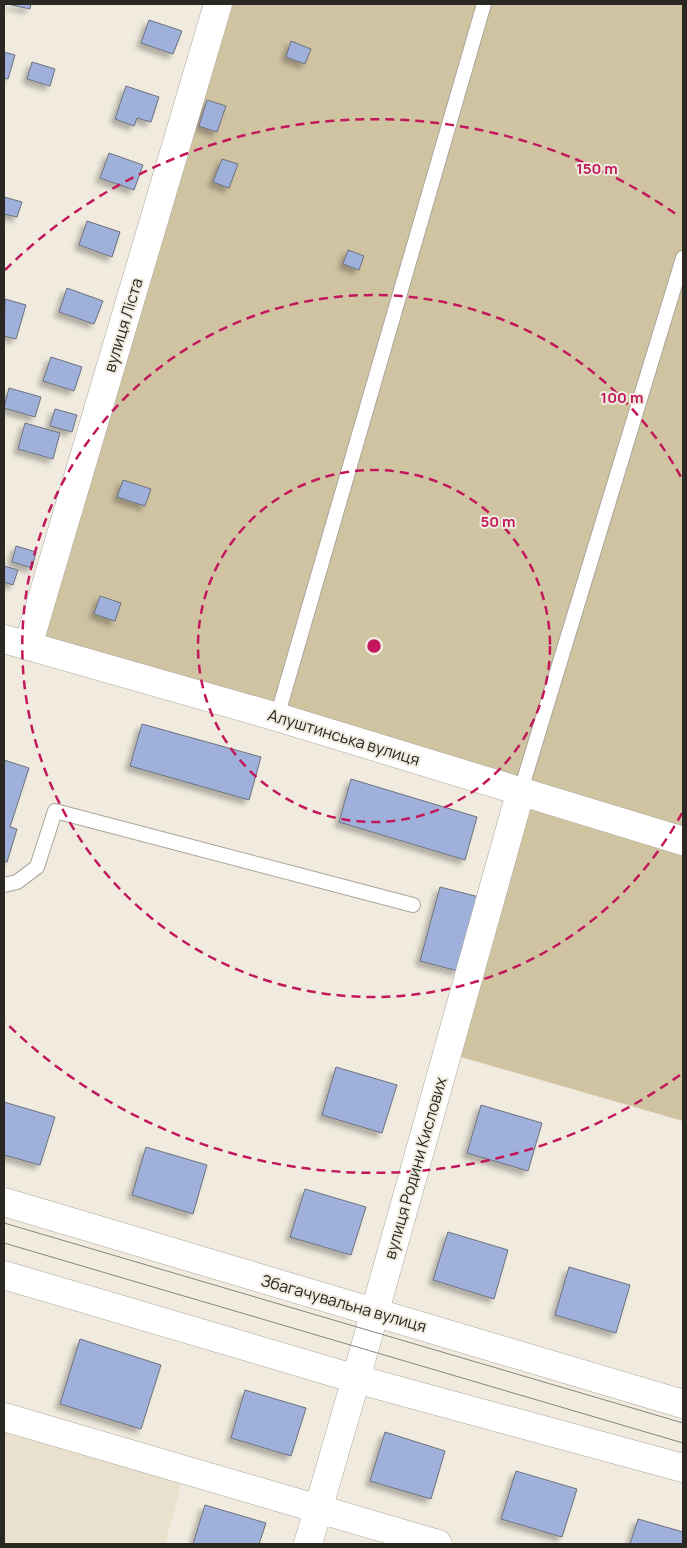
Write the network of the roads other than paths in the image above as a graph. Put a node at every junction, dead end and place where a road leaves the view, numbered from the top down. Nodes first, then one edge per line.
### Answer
1 (218, 4) edge
2 (484, 4) edge
3 (683, 258) edge
4 (16, 642) edge
5 (277, 717) junction
6 (521, 790) junction
7 (683, 841) edge
8 (4, 885) edge
9 (413, 905) dead end
10 (4, 1202) edge
11 (4, 1275) edge
12 (375, 1312) junction
13 (356, 1379) junction
14 (683, 1404) edge
15 (4, 1417) edge
16 (683, 1468) edge
17 (318, 1508) junction
18 (308, 1544) edge
19 (438, 1544) edge

1 - 4 street, вулиця Ліста
2 - 5 lane
3 - 6 lane
4 - 5 street, Алуштинська вулиця
5 - 6 street, Алуштинська вулиця
6 - 7 street, Алуштинська вулиця
6 - 12 street, вулиця Родини Кислових
8 - 9 lane
10 - 12 street, Збагачувальна вулиця
11 - 13 street
12 - 13 street, вулиця Родини Кислових
12 - 14 street, Збагачувальна вулиця
13 - 16 street
13 - 17 street, вулиця Родини Кислових
15 - 17 street
17 - 18 street, вулиця Родини Кислових
17 - 19 street

